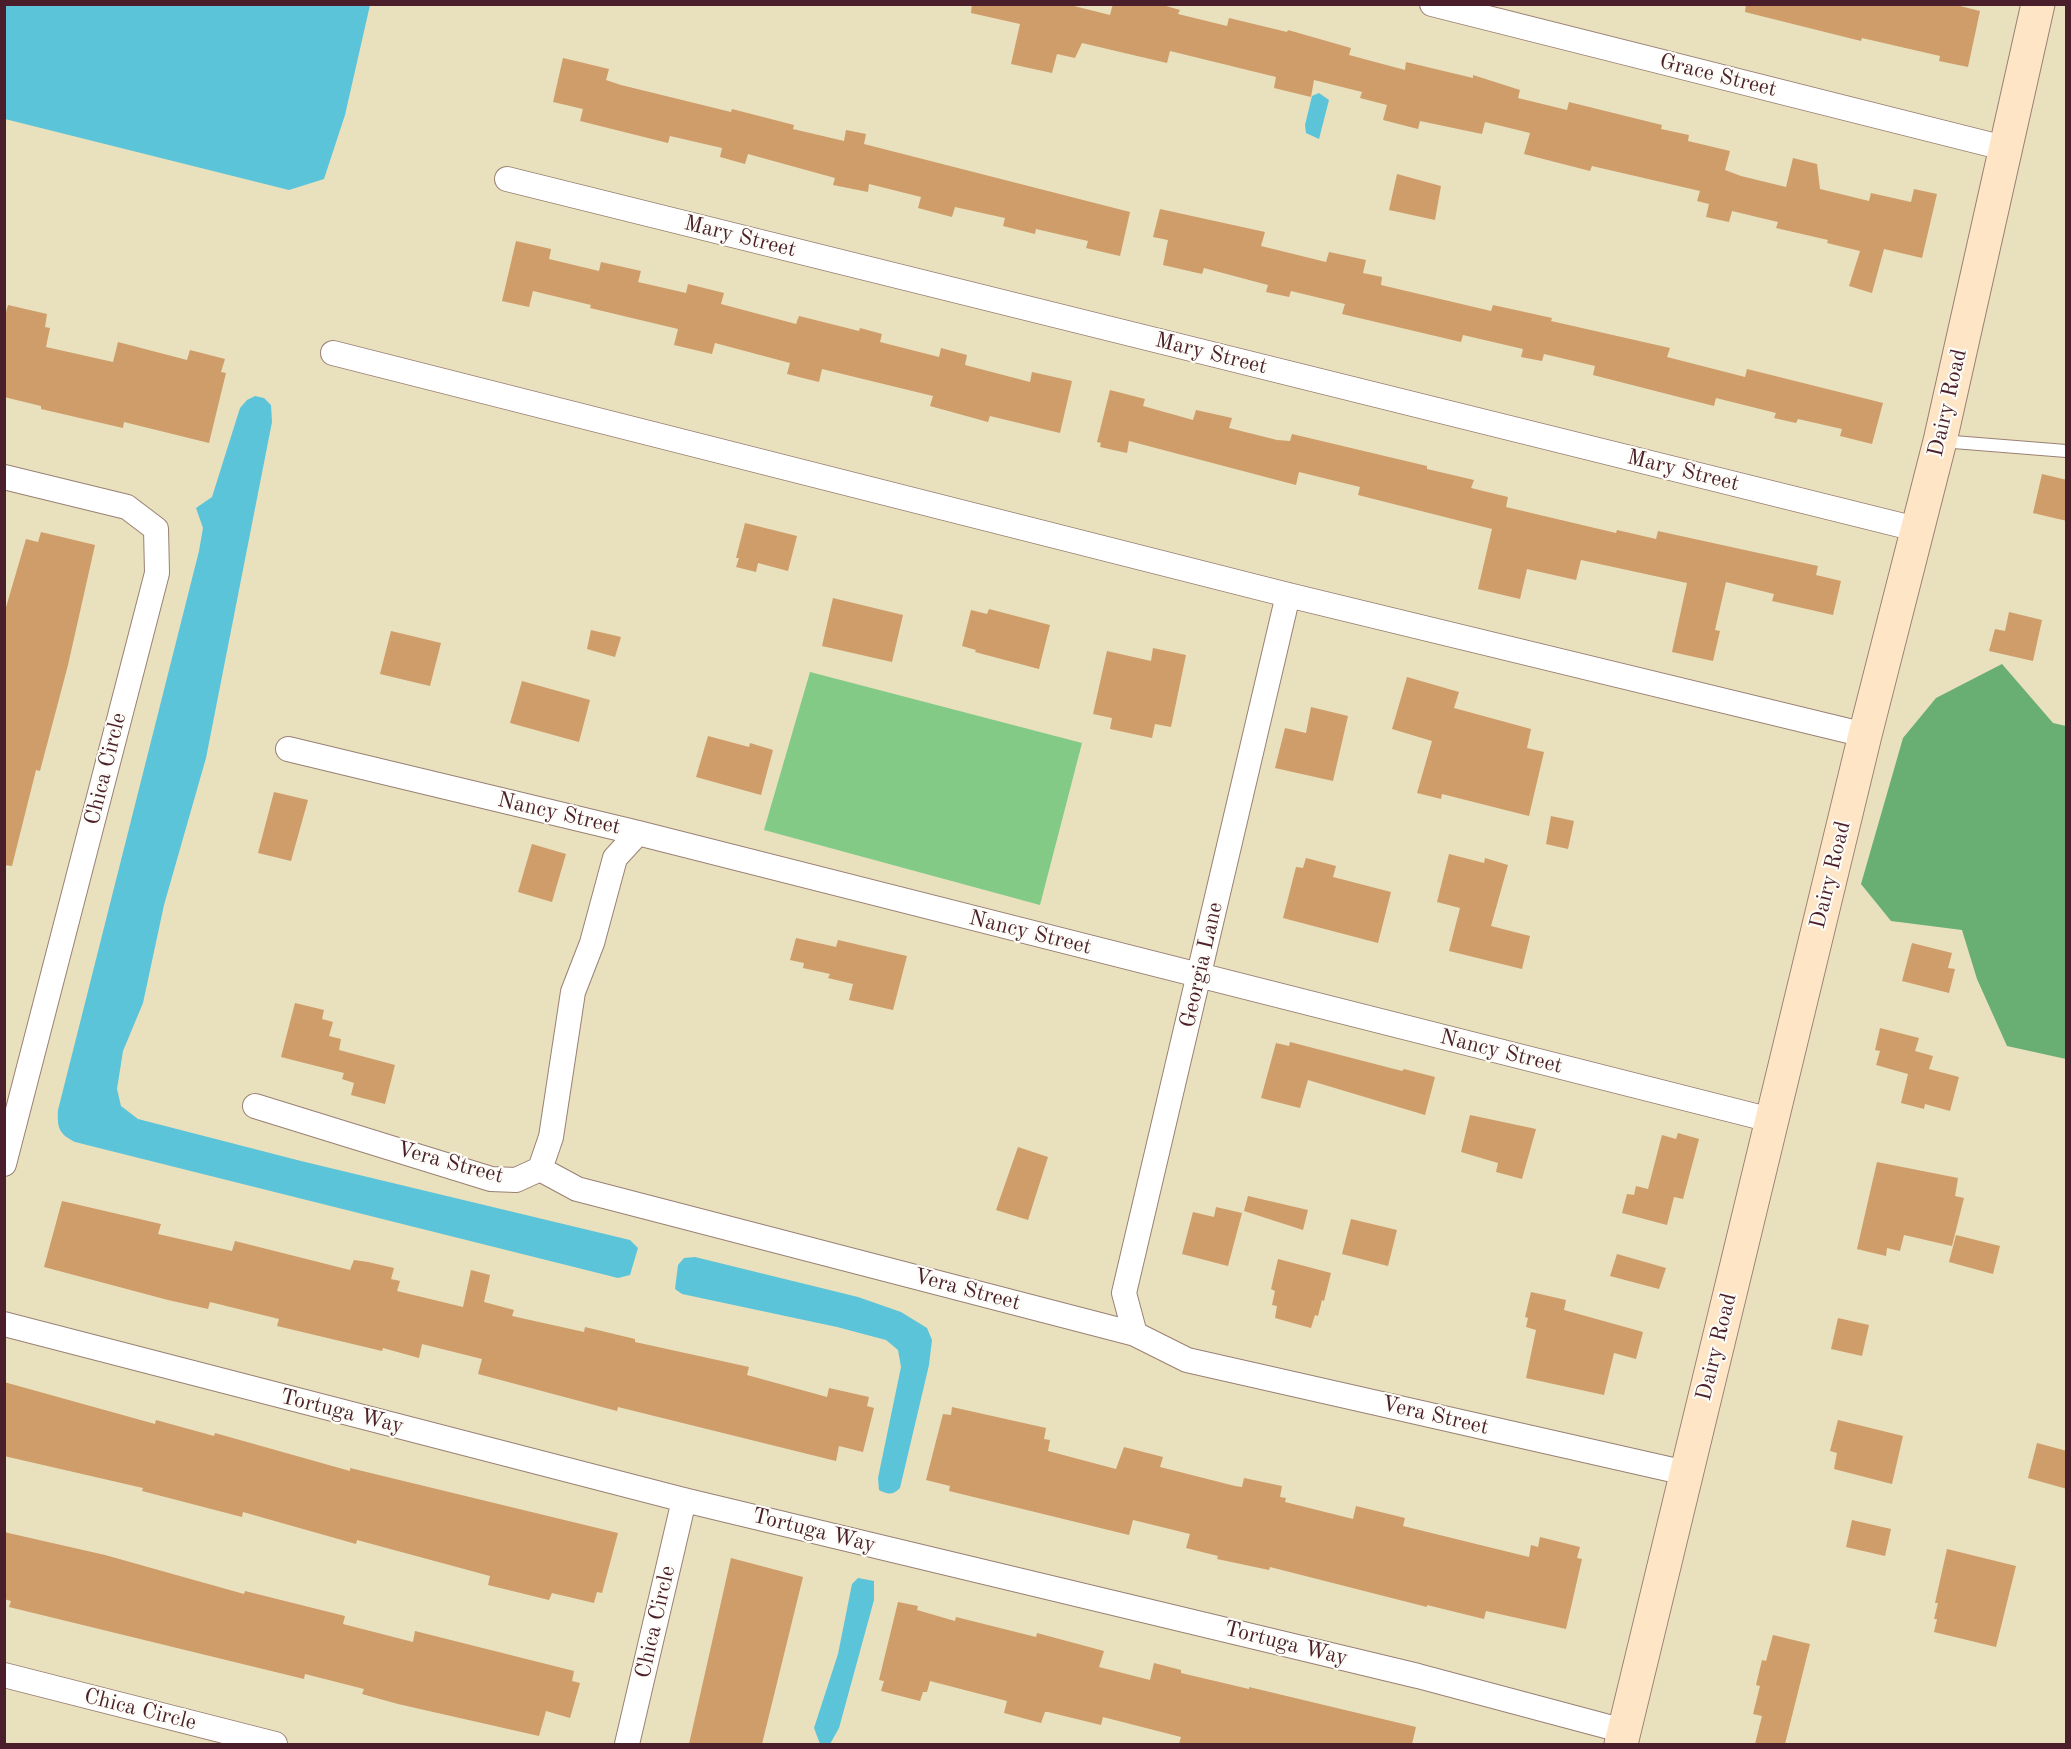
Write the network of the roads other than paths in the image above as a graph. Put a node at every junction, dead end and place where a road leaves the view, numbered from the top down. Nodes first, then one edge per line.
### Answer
1 (1432, 4) edge
2 (2038, 4) edge
3 (2004, 148) junction
4 (507, 179) dead end
5 (333, 353) dead end
6 (1940, 441) junction
7 (2067, 451) edge
8 (4, 477) edge
9 (1916, 529) junction
10 (1288, 595) junction
11 (1865, 735) junction
12 (288, 749) dead end
13 (638, 833) junction
14 (1200, 977) junction
15 (255, 1106) dead end
16 (1771, 1120) junction
17 (4, 1164) edge
18 (540, 1169) junction
19 (4, 1324) edge
20 (1135, 1334) junction
21 (1686, 1473) junction
22 (684, 1500) junction
23 (4, 1675) edge
24 (1623, 1738) edge
25 (275, 1744) edge
26 (627, 1744) edge

1 - 3 street, Grace Street
2 - 3 street, Dairy Road
3 - 6 street, Dairy Road
4 - 9 street, Mary Street
5 - 10 street
6 - 7 lane
6 - 9 street, Dairy Road
8 - 17 street, Chica Circle
9 - 11 street, Dairy Road
10 - 11 street
10 - 14 street, Georgia Lane
11 - 16 street, Dairy Road
12 - 13 street, Nancy Street
13 - 14 street, Nancy Street
13 - 18 street
14 - 16 street, Nancy Street
14 - 20 street, Georgia Lane
15 - 18 street, Vera Street
16 - 21 street, Dairy Road
18 - 20 street, Vera Street
19 - 22 street, Tortuga Way
20 - 21 street, Vera Street
21 - 24 street, Dairy Road
22 - 24 street, Tortuga Way
22 - 26 street, Chica Circle
23 - 25 street, Chica Circle

